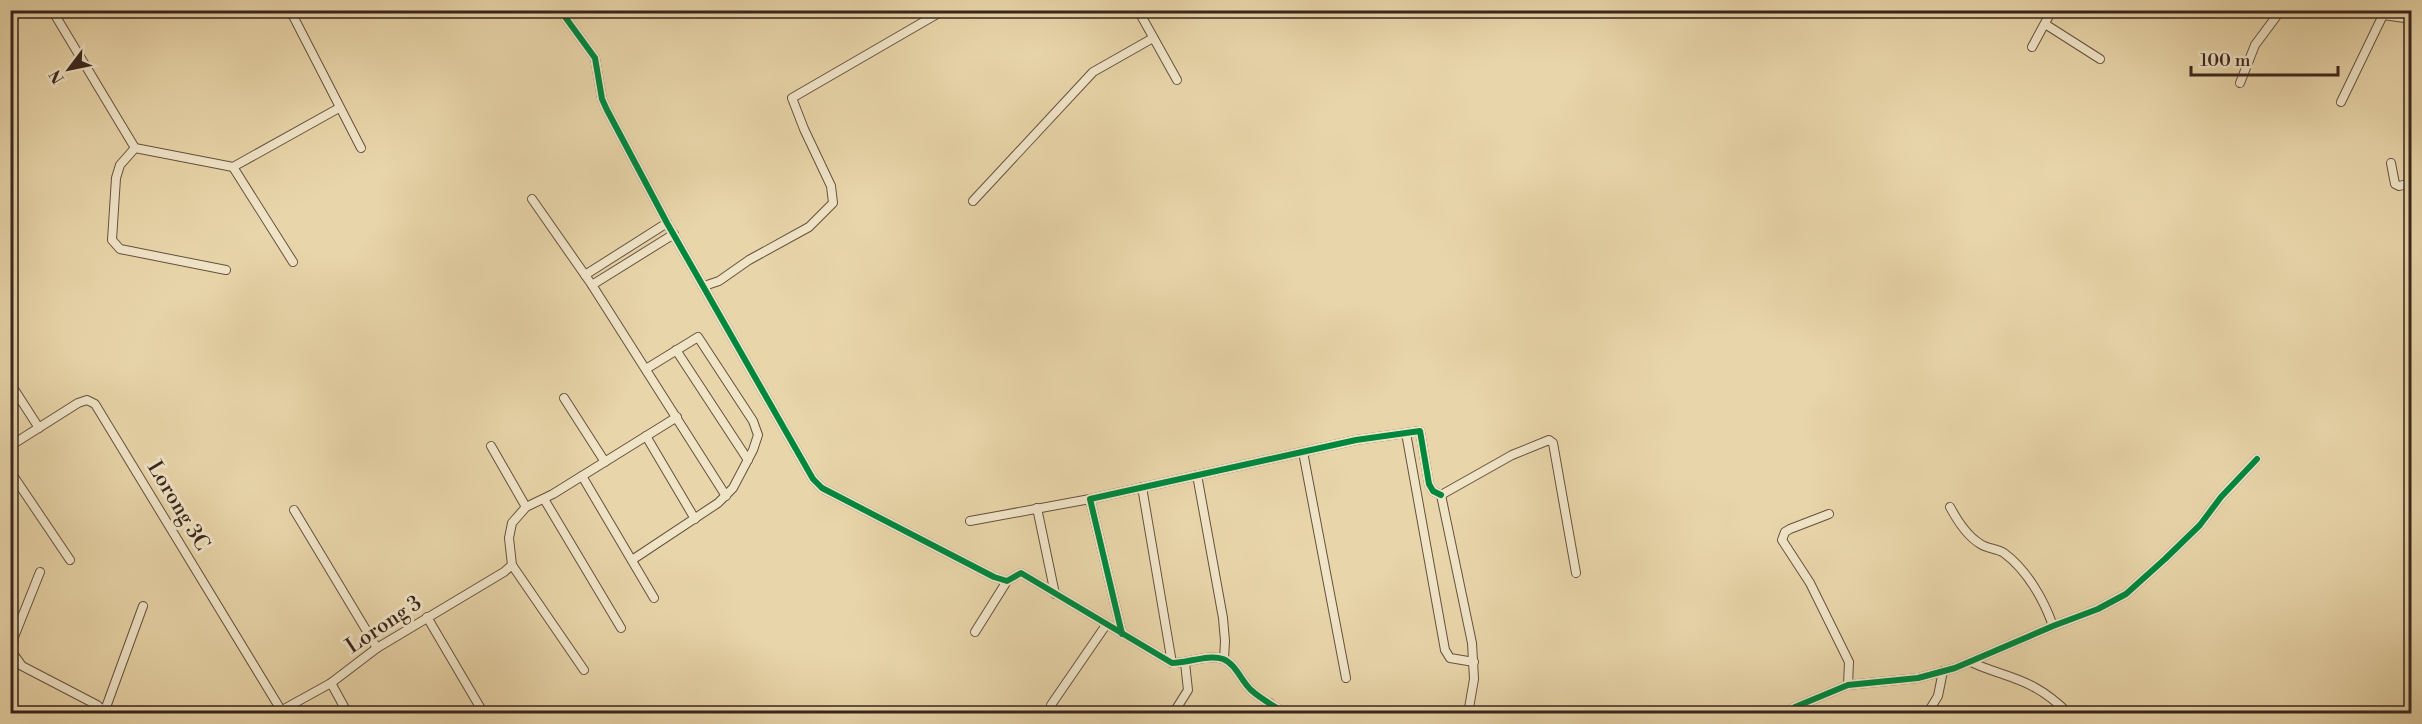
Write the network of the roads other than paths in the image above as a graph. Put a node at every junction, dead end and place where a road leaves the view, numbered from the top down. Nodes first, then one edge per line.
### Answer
1 (52, 10) edge
2 (290, 10) edge
3 (560, 10) edge
4 (944, 10) edge
5 (1138, 10) edge
6 (2052, 10) edge
7 (2281, 10) edge
8 (2374, 10) edge
9 (2384, 15) junction
10 (2412, 19) edge
11 (2045, 24) junction
12 (1153, 38) junction
13 (2032, 47) dead end
14 (2100, 59) dead end
15 (1177, 80) dead end
16 (2240, 84) dead end
17 (2341, 102) dead end
18 (339, 108) junction
19 (135, 148) junction
20 (361, 148) dead end
21 (2391, 163) dead end
22 (233, 167) junction
23 (2412, 183) edge
24 (532, 200) dead end
25 (973, 201) dead end
26 (667, 223) junction
27 (674, 234) junction
28 (293, 262) dead end
29 (226, 270) dead end
30 (585, 275) junction
31 (592, 285) junction
32 (704, 286) junction
33 (676, 350) junction
34 (646, 369) junction
35 (10, 383) edge
36 (564, 398) dead end
37 (677, 417) junction
38 (39, 428) junction
39 (1406, 433) junction
40 (646, 436) junction
41 (10, 446) edge
42 (491, 446) dead end
43 (1303, 452) junction
44 (2257, 459) dead end
45 (748, 460) junction
46 (605, 462) junction
47 (10, 471) edge
48 (1197, 475) junction
49 (582, 476) junction
50 (1142, 487) junction
51 (1441, 495) junction
52 (726, 496) junction
53 (544, 499) junction
54 (1090, 499) junction
55 (526, 507) junction
56 (1950, 507) dead end
57 (1037, 508) junction
58 (294, 510) dead end
59 (1829, 514) dead end
60 (694, 519) junction
61 (970, 521) dead end
62 (70, 560) dead end
63 (632, 560) junction
64 (512, 564) junction
65 (40, 572) dead end
66 (1576, 573) dead end
67 (1007, 581) junction
68 (1054, 594) junction
69 (654, 598) dead end
70 (143, 606) dead end
71 (427, 617) junction
72 (1106, 625) junction
73 (2053, 626) junction
74 (621, 628) dead end
75 (975, 632) dead end
76 (1122, 634) junction
77 (377, 648) junction
78 (1224, 659) junction
79 (1474, 662) junction
80 (1971, 662) junction
81 (1172, 663) junction
82 (1185, 663) junction
83 (584, 670) dead end
84 (1943, 671) junction
85 (1346, 678) dead end
86 (331, 683) junction
87 (1848, 685) junction
88 (1270, 703) junction
89 (1051, 705) dead end
90 (106, 712) edge
91 (278, 712) edge
92 (348, 714) edge
93 (484, 714) edge
94 (1173, 714) edge
95 (1262, 714) edge
96 (1286, 714) edge
97 (1468, 714) edge
98 (1784, 714) edge
99 (1927, 714) edge
100 (2069, 714) edge

1 - 19 street
2 - 18 street
3 - 26 street
4 - 32 street
5 - 12 street
6 - 11 street
7 - 16 street
8 - 9 street
9 - 10 street
9 - 17 street
11 - 13 street
11 - 14 street
12 - 15 street
12 - 25 street
18 - 20 street
18 - 22 street
19 - 22 street
19 - 29 street
21 - 23 street
22 - 28 street
24 - 30 street
26 - 27 street
26 - 30 street
27 - 31 street
27 - 32 street
30 - 31 street
31 - 34 street
32 - 67 street
33 - 34 street
33 - 45 street
33 - 45 street
34 - 37 street
35 - 38 street
36 - 46 street
37 - 40 street
37 - 52 street
38 - 41 street, Lorong 3C
38 - 91 street, Lorong 3C
39 - 43 street
39 - 51 street
39 - 79 street
40 - 46 street
40 - 60 street
42 - 55 street
43 - 48 street
43 - 85 street
44 - 73 street
45 - 52 street
46 - 49 street
47 - 62 street
48 - 50 street
48 - 78 street
49 - 53 street
49 - 63 street
50 - 54 street
50 - 81 street
51 - 66 street
51 - 79 street
52 - 60 street
53 - 55 street
53 - 74 street
54 - 57 street
54 - 76 street
55 - 64 street
56 - 73 street
57 - 61 street
57 - 68 street
58 - 77 street
59 - 87 street
60 - 63 street
63 - 69 street
64 - 71 street, Lorong 3
64 - 83 street
65 - 90 street
67 - 68 street
67 - 75 street
68 - 72 street
70 - 90 street
71 - 77 street, Lorong 3
71 - 93 street
72 - 76 street
72 - 89 street
73 - 80 street
76 - 81 street
77 - 86 street, Lorong 3
78 - 82 street
78 - 88 street
79 - 97 street
80 - 84 street
80 - 100 street
81 - 82 street
82 - 94 street
84 - 87 street
84 - 99 street
86 - 91 street, Lorong 3
86 - 92 street
87 - 98 street
88 - 95 street
88 - 96 street

